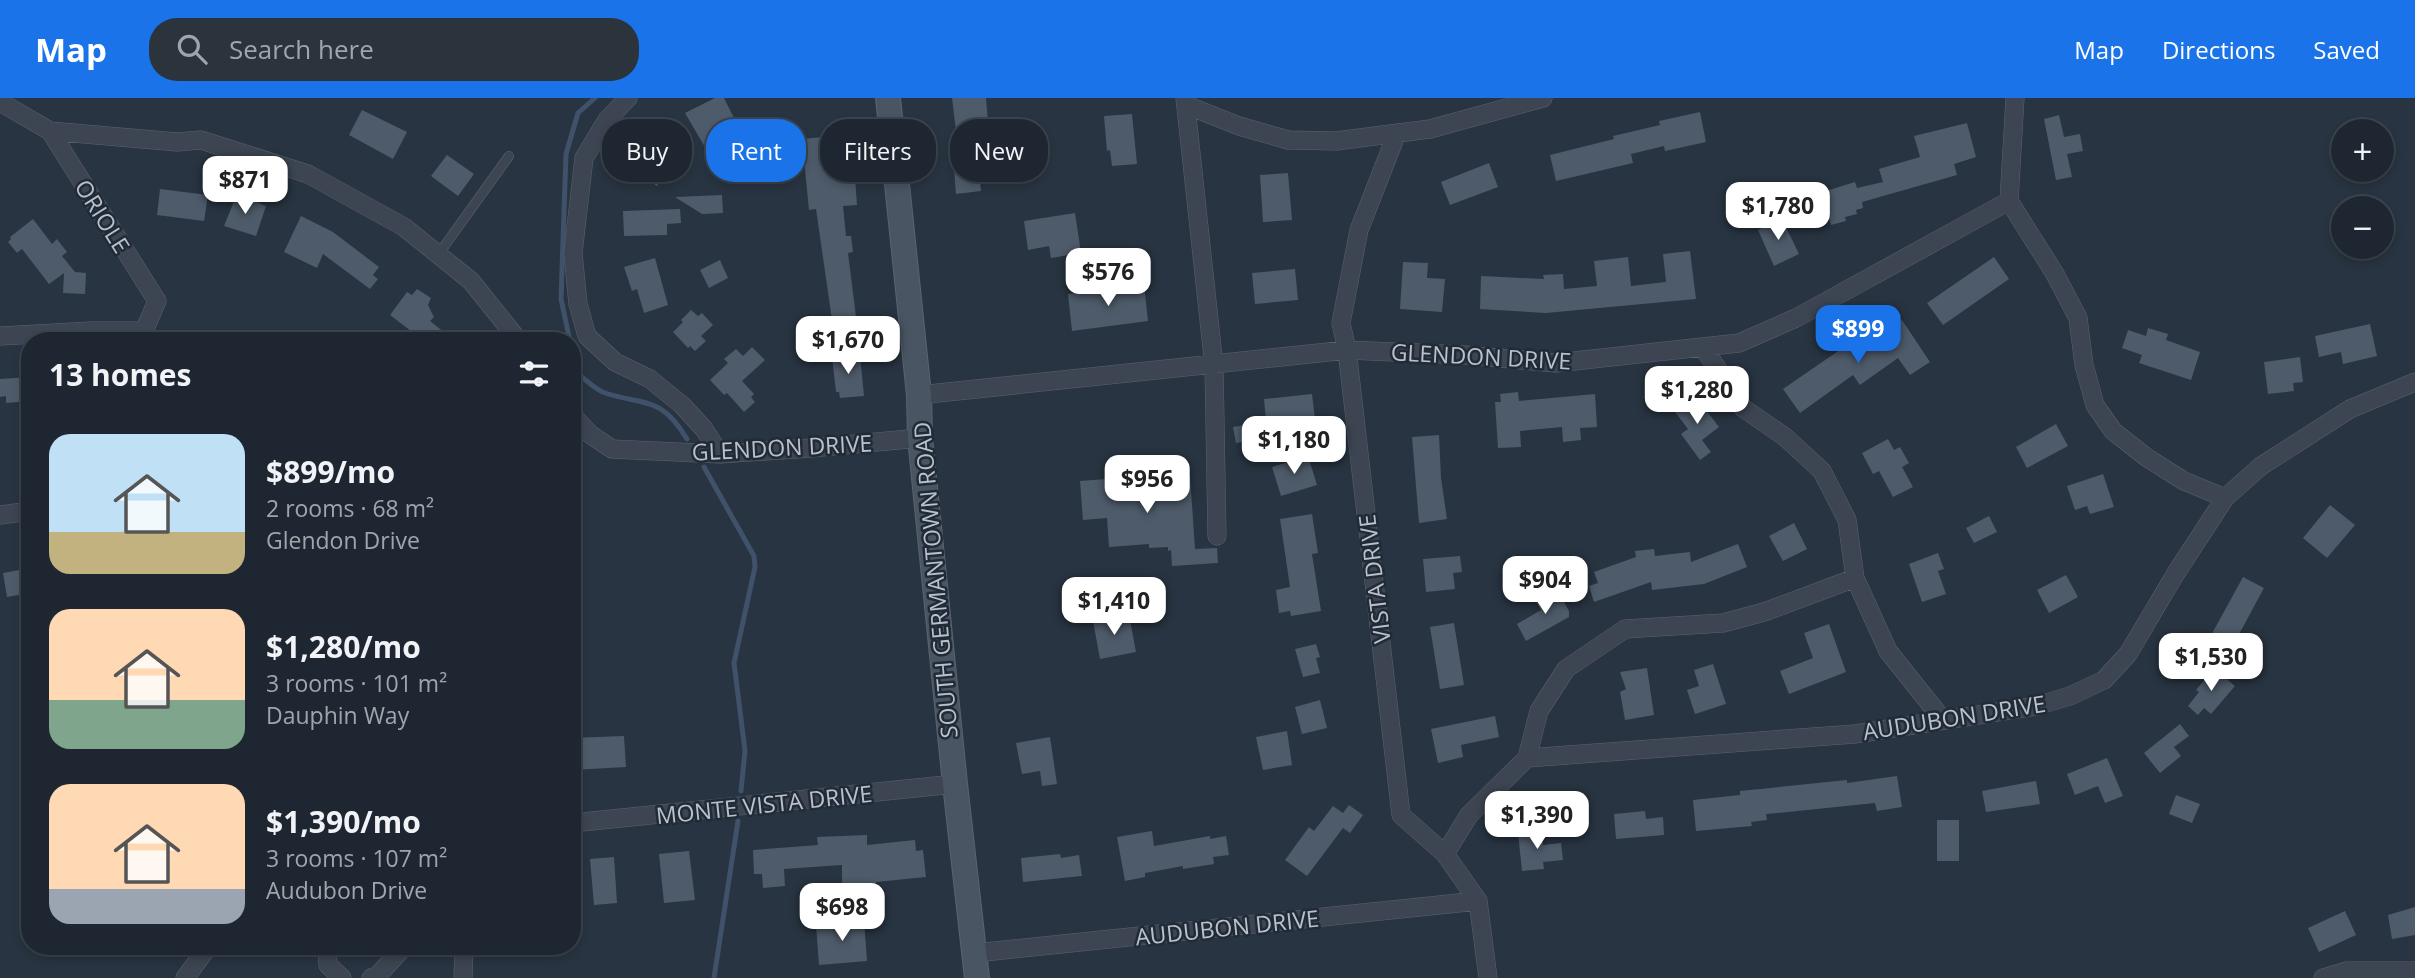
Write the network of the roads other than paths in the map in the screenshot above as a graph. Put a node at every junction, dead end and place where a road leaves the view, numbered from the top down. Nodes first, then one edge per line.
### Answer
1 (628, 98) edge
2 (888, 98) edge
3 (1543, 98) edge
4 (2015, 98) edge
5 (0, 102) edge
6 (1185, 102) edge
7 (50, 131) junction
8 (1398, 133) junction
9 (509, 156) dead end
10 (2008, 201) junction
11 (438, 254) junction
12 (73, 332) edge
13 (512, 332) edge
14 (21, 335) edge
15 (0, 336) edge
16 (1703, 347) junction
17 (1347, 350) junction
18 (1214, 366) junction
19 (2415, 382) edge
20 (919, 395) junction
21 (581, 424) edge
22 (920, 438) junction
23 (720, 454) junction
24 (2225, 498) junction
25 (21, 512) edge
26 (0, 515) edge
27 (1217, 536) dead end
28 (1856, 578) junction
29 (1943, 720) junction
30 (1527, 758) junction
31 (955, 784) junction
32 (581, 822) edge
33 (1445, 853) junction
34 (1478, 901) junction
35 (975, 953) junction
36 (202, 955) edge
37 (327, 955) edge
38 (397, 955) edge
39 (464, 955) edge
40 (2415, 971) edge
41 (185, 978) edge
42 (342, 978) edge
43 (372, 978) edge
44 (463, 978) edge
45 (977, 978) edge
46 (1488, 978) edge
47 (2323, 978) edge

1 - 23 street
2 - 20 main road, SOUTH GERMANTOWN ROAD
3 - 8 street
4 - 10 street
5 - 7 street
6 - 8 street
6 - 18 street
7 - 11 street
7 - 12 street, ORIOLE
8 - 17 street, VISTA DRIVE
9 - 11 lane
10 - 16 street, GLENDON DRIVE
10 - 24 street
11 - 13 street
14 - 15 street, ORIOLE
16 - 17 street, GLENDON DRIVE
16 - 28 street
17 - 18 street, GLENDON DRIVE
17 - 33 street, VISTA DRIVE
18 - 20 street, GLENDON DRIVE
18 - 27 street
19 - 24 street, AUDUBON DRIVE
20 - 22 main road, SOUTH GERMANTOWN ROAD
21 - 23 street, GLENDON DRIVE
22 - 23 street, GLENDON DRIVE
22 - 31 main road, SOUTH GERMANTOWN ROAD
24 - 29 street, AUDUBON DRIVE
25 - 26 street
28 - 29 street
28 - 30 street
29 - 30 street, AUDUBON DRIVE
30 - 33 street
31 - 32 street, MONTE VISTA DRIVE
31 - 35 main road, SOUTH GERMANTOWN ROAD
33 - 34 street, VISTA DRIVE
34 - 35 street, AUDUBON DRIVE
34 - 46 street, VISTA DRIVE
35 - 45 main road, SOUTH GERMANTOWN ROAD
36 - 41 street
37 - 42 street
38 - 43 street
39 - 44 street
40 - 47 street

